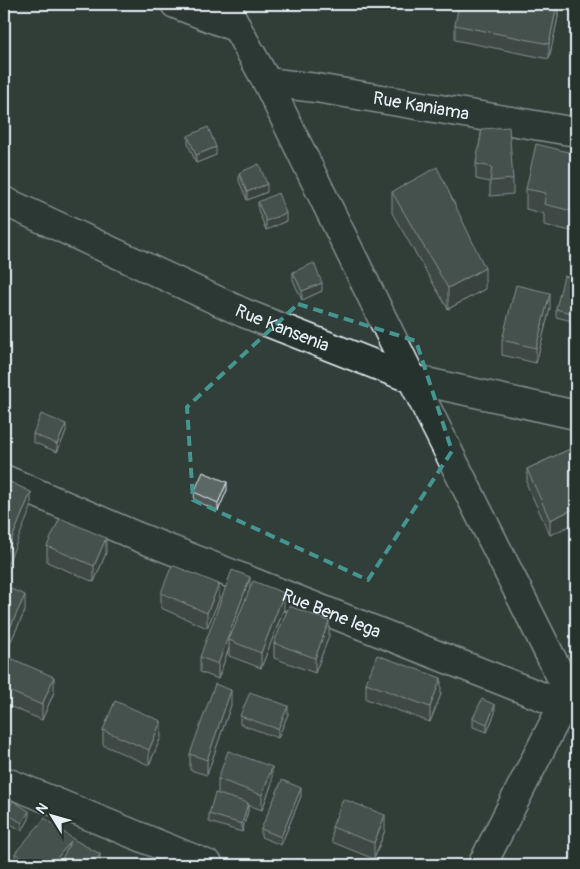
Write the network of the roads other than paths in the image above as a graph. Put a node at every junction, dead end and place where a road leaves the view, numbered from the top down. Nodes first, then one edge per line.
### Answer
1 (174, 4) edge
2 (232, 16) edge
3 (267, 82) junction
4 (576, 132) edge
5 (4, 201) edge
6 (412, 379) junction
7 (576, 414) edge
8 (4, 479) edge
9 (572, 708) edge
10 (4, 781) edge
11 (207, 865) edge
12 (482, 865) edge

1 - 2 street
2 - 3 street
3 - 4 street, Rue Kaniama
3 - 6 street
5 - 6 street, Rue Kansenia
6 - 7 street, Rue Kansenia
6 - 9 street
8 - 9 street, Rue Bene lega
9 - 12 street
10 - 11 street

